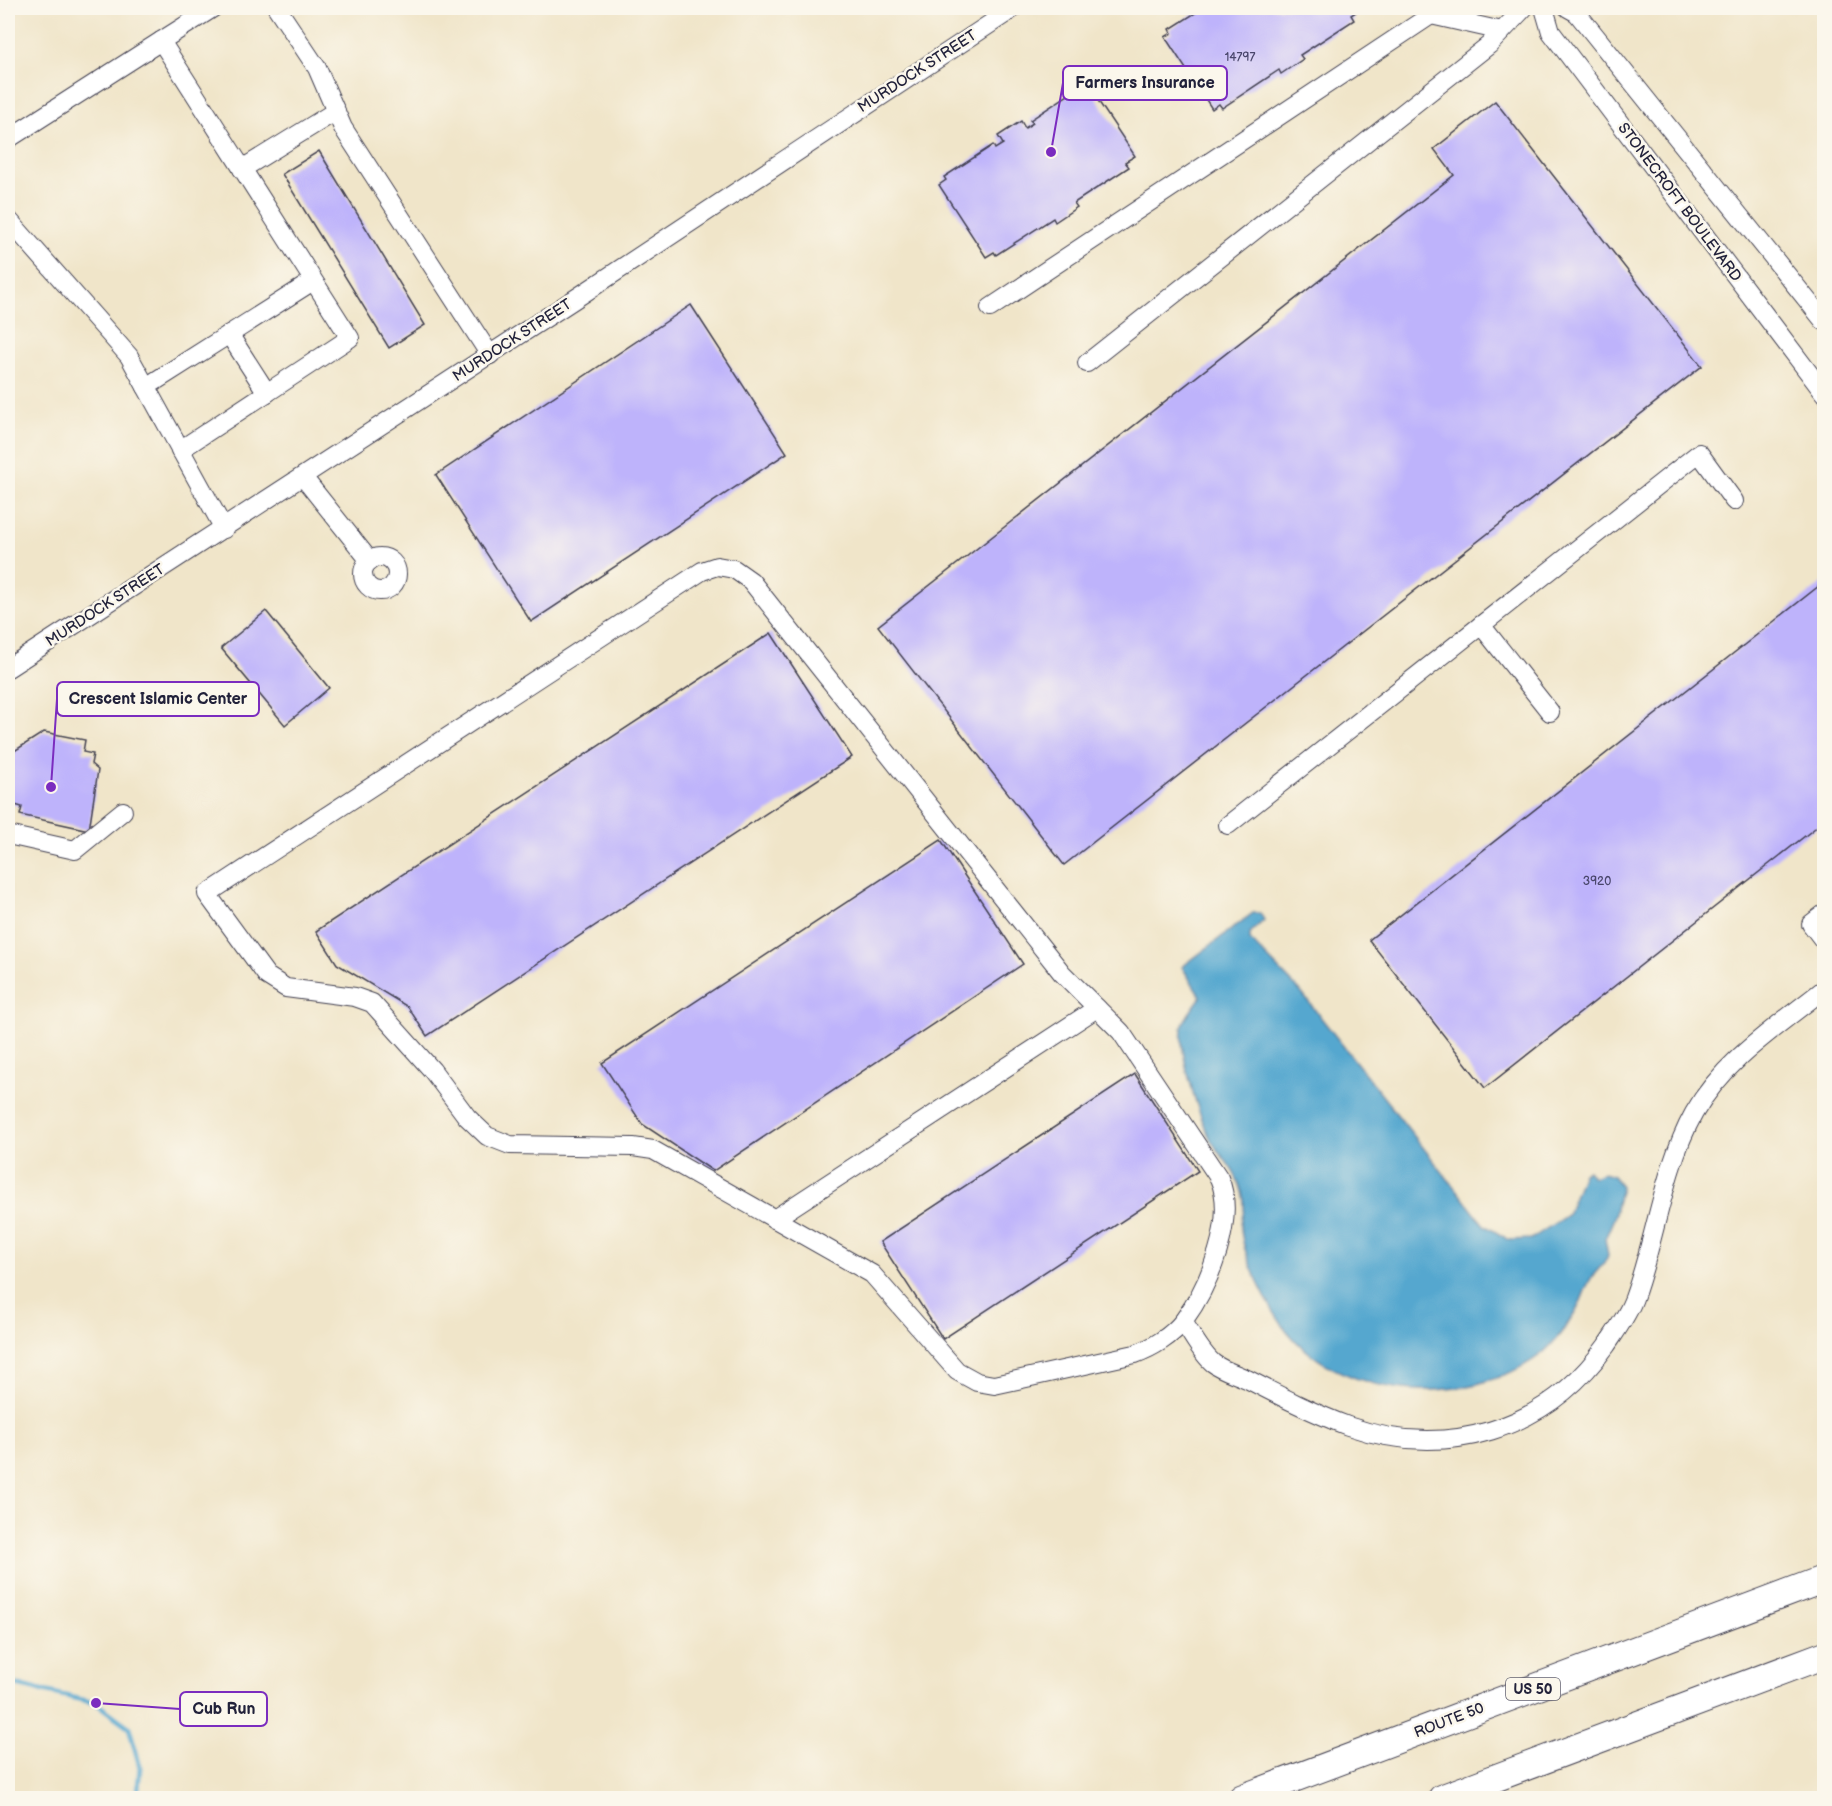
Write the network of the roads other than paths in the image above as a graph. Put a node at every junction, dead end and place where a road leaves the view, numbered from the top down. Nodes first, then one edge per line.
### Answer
1 (213, 8) edge
2 (277, 8) edge
3 (1014, 8) edge
4 (1524, 8) edge
5 (1544, 8) edge
6 (1568, 8) edge
7 (1428, 11) edge
8 (1502, 31) junction
9 (161, 41) junction
10 (336, 111) junction
11 (8, 140) edge
12 (242, 169) junction
13 (8, 219) edge
14 (313, 281) junction
15 (990, 309) dead end
16 (1824, 321) edge
17 (229, 334) junction
18 (490, 355) junction
19 (1087, 363) dead end
20 (146, 387) junction
21 (267, 393) junction
22 (1824, 393) edge
23 (180, 450) junction
24 (303, 477) junction
25 (1734, 501) dead end
26 (224, 529) junction
27 (370, 561) dead end
28 (1481, 625) junction
29 (11, 659) edge
30 (1550, 712) dead end
31 (123, 811) dead end
32 (1227, 825) dead end
33 (8, 835) edge
34 (1824, 914) edge
35 (1824, 940) edge
36 (1824, 989) edge
37 (1097, 1008) junction
38 (774, 1219) junction
39 (1183, 1322) junction
40 (1824, 1578) edge
41 (1824, 1655) edge
42 (1242, 1798) edge
43 (1442, 1798) edge

1 - 9 street
2 - 10 street
3 - 18 street, MURDOCK STREET
4 - 8 street
5 - 22 street, STONECROFT BOULEVARD
6 - 16 street
7 - 8 street
7 - 15 street
8 - 19 street
9 - 11 street
9 - 12 street
10 - 12 street
10 - 18 street
12 - 14 street
13 - 20 street
14 - 17 street
14 - 21 street
17 - 20 street
17 - 21 street
18 - 24 street, MURDOCK STREET
20 - 23 street
21 - 23 street
23 - 26 street
24 - 26 street, MURDOCK STREET
24 - 27 street
25 - 28 street
26 - 29 street, MURDOCK STREET
28 - 30 street
28 - 32 street
31 - 33 street
34 - 35 street
36 - 39 street
37 - 38 street
37 - 38 street
37 - 39 street
38 - 39 street
40 - 42 highway, ROUTE 50 / US 50
41 - 43 highway

